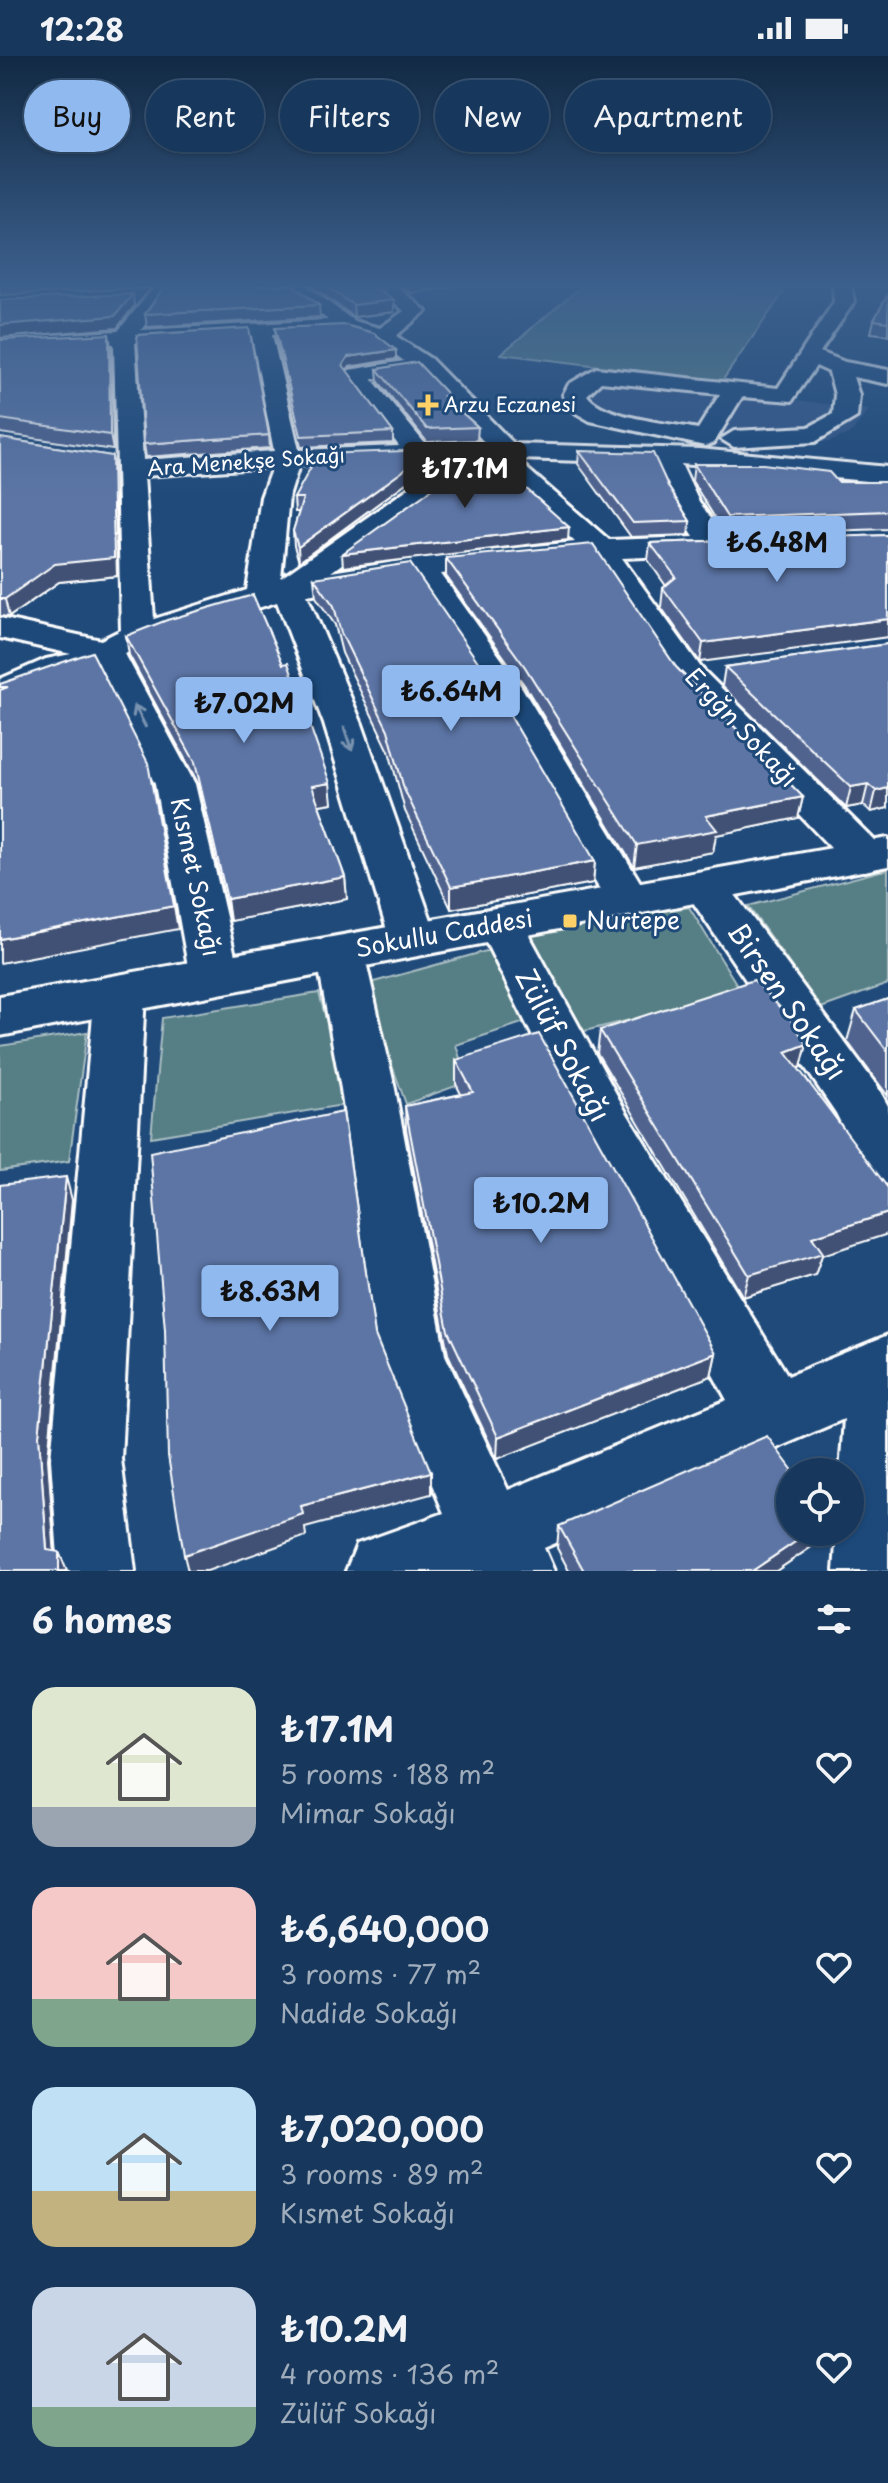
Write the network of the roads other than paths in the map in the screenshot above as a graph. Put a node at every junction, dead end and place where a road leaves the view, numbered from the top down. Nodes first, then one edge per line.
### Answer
1 (808, 355) edge
2 (125, 356) edge
3 (266, 356) edge
4 (411, 356) edge
5 (810, 356) edge
6 (423, 364) junction
7 (839, 368) junction
8 (888, 377) edge
9 (735, 389) junction
10 (699, 448) junction
11 (488, 450) junction
12 (417, 451) junction
13 (664, 456) junction
14 (288, 458) junction
15 (101, 459) edge
16 (130, 466) junction
17 (883, 486) edge
18 (746, 544) edge
19 (714, 545) junction
20 (601, 549) junction
21 (420, 567) junction
22 (275, 591) junction
23 (0, 628) edge
24 (107, 650) junction
25 (735, 671) edge
26 (689, 677) junction
27 (0, 692) edge
28 (0, 701) edge
29 (876, 854) edge
30 (705, 886) junction
31 (628, 900) junction
32 (500, 924) junction
33 (414, 940) junction
34 (340, 953) junction
35 (215, 977) junction
36 (120, 994) junction
37 (0, 1016) edge
38 (888, 1160) edge
39 (884, 1368) edge
40 (773, 1415) junction
41 (503, 1553) edge
42 (97, 1571) edge
43 (384, 1571) edge
44 (872, 1571) edge

1 - 9 street
2 - 16 street
3 - 14 street
4 - 6 street, Ergğn Sokağı
5 - 7 street
6 - 11 street, Ergğn Sokağı
6 - 12 street
7 - 8 street
7 - 10 street
9 - 10 street
9 - 10 street
10 - 13 street, Ara Menekşe Sokağı
10 - 17 street
11 - 12 street, Ara Menekşe Sokağı
11 - 13 street, Ara Menekşe Sokağı
11 - 20 street, Ergğn Sokağı
11 - 22 street
12 - 14 street, Ara Menekşe Sokağı
13 - 19 street
14 - 16 street, Ara Menekşe Sokağı
14 - 22 street
15 - 16 street, Ara Menekşe Sokağı
16 - 24 street
18 - 19 street
19 - 20 street
20 - 21 street
20 - 26 street, Ergğn Sokağı
21 - 22 street
21 - 31 street
22 - 24 street
22 -> 33 street
23 - 24 street
24 - 27 street
24 - 28 street
35 -> 24 street, Kısmet Sokağı
25 - 26 street
26 - 29 street, Ergğn Sokağı
29 - 30 main road, Sokullu Caddesi
30 - 31 main road, Sokullu Caddesi
30 - 38 street, Birsen Sokağı
31 - 32 main road, Sokullu Caddesi
32 - 33 main road, Sokullu Caddesi
32 - 40 street, Zülüf Sokağı
33 - 34 main road, Sokullu Caddesi
34 - 35 main road, Sokullu Caddesi
34 - 41 street
35 - 36 main road, Sokullu Caddesi
36 - 37 main road, Sokullu Caddesi
36 - 42 street
39 - 40 street
39 - 44 street
40 - 41 street
41 - 43 street

